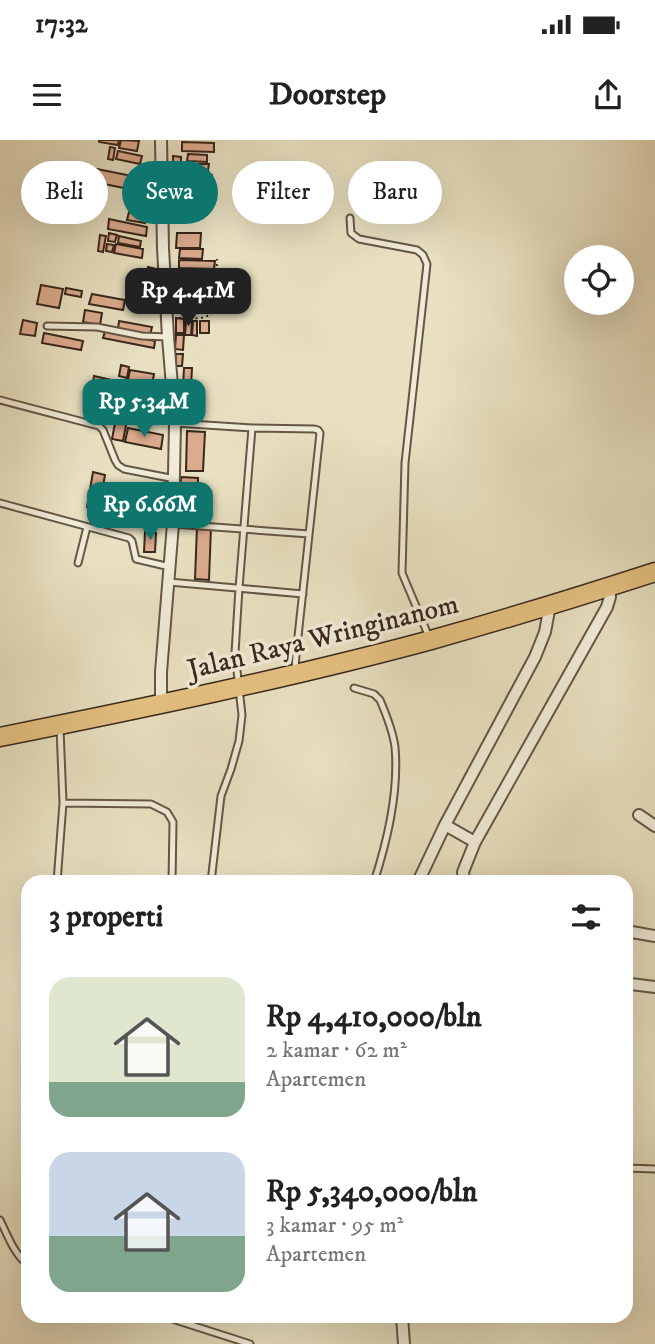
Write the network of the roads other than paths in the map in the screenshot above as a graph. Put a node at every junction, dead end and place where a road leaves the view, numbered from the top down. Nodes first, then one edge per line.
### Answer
1 (161, 140) edge
2 (350, 224) edge
3 (47, 326) dead end
4 (167, 337) junction
5 (0, 400) edge
6 (175, 423) junction
7 (252, 428) junction
8 (175, 480) junction
9 (0, 503) edge
10 (173, 524) junction
11 (87, 527) junction
12 (243, 528) junction
13 (309, 534) junction
14 (78, 563) dead end
15 (170, 567) junction
16 (655, 572) edge
17 (169, 582) junction
18 (609, 587) junction
19 (239, 588) junction
20 (303, 594) junction
21 (550, 605) junction
22 (428, 632) junction
23 (295, 664) junction
24 (238, 686) junction
25 (354, 688) dead end
26 (161, 694) junction
27 (60, 725) junction
28 (0, 737) edge
29 (63, 803) junction
30 (639, 815) dead end
31 (445, 825) junction
32 (655, 826) edge
33 (475, 842) junction
34 (58, 875) edge
35 (172, 875) edge
36 (212, 875) edge
37 (376, 875) edge
38 (421, 875) edge
39 (463, 875) edge
40 (633, 932) edge
41 (655, 936) edge
42 (633, 984) edge
43 (655, 987) edge
44 (633, 1168) edge
45 (655, 1169) edge
46 (0, 1220) edge
47 (21, 1261) edge
48 (185, 1323) edge
49 (402, 1323) edge
50 (250, 1344) edge
51 (404, 1344) edge

1 - 4 street
2 - 22 lane
3 - 4 lane
4 - 6 street
5 - 8 lane
6 - 7 lane
6 - 8 street
7 - 12 lane
7 - 13 lane
8 - 10 street
9 - 11 lane
10 - 12 lane
10 - 15 street
11 - 14 lane
11 - 15 lane
12 - 13 lane
12 - 19 lane
13 - 20 lane
15 - 17 street
16 - 18 main road, Jalan Raya Wringinanom
17 - 19 lane
17 - 26 street
18 - 21 main road, Jalan Raya Wringinanom
18 - 33 street
19 - 20 lane
19 - 24 lane
20 - 23 lane
21 - 22 main road, Jalan Raya Wringinanom
21 - 31 street
22 - 23 main road, Jalan Raya Wringinanom
23 - 24 main road, Jalan Raya Wringinanom
24 - 26 main road, Jalan Raya Wringinanom
24 - 36 lane
25 - 37 lane
26 - 27 main road, Jalan Raya Wringinanom
27 - 28 main road, Jalan Raya Wringinanom
27 - 29 lane
29 - 34 lane
29 - 35 lane
30 - 32 street
31 - 33 street
31 - 38 street
33 - 39 street
40 - 41 street
42 - 43 street
44 - 45 lane
46 - 47 lane
48 - 50 lane
49 - 51 street

